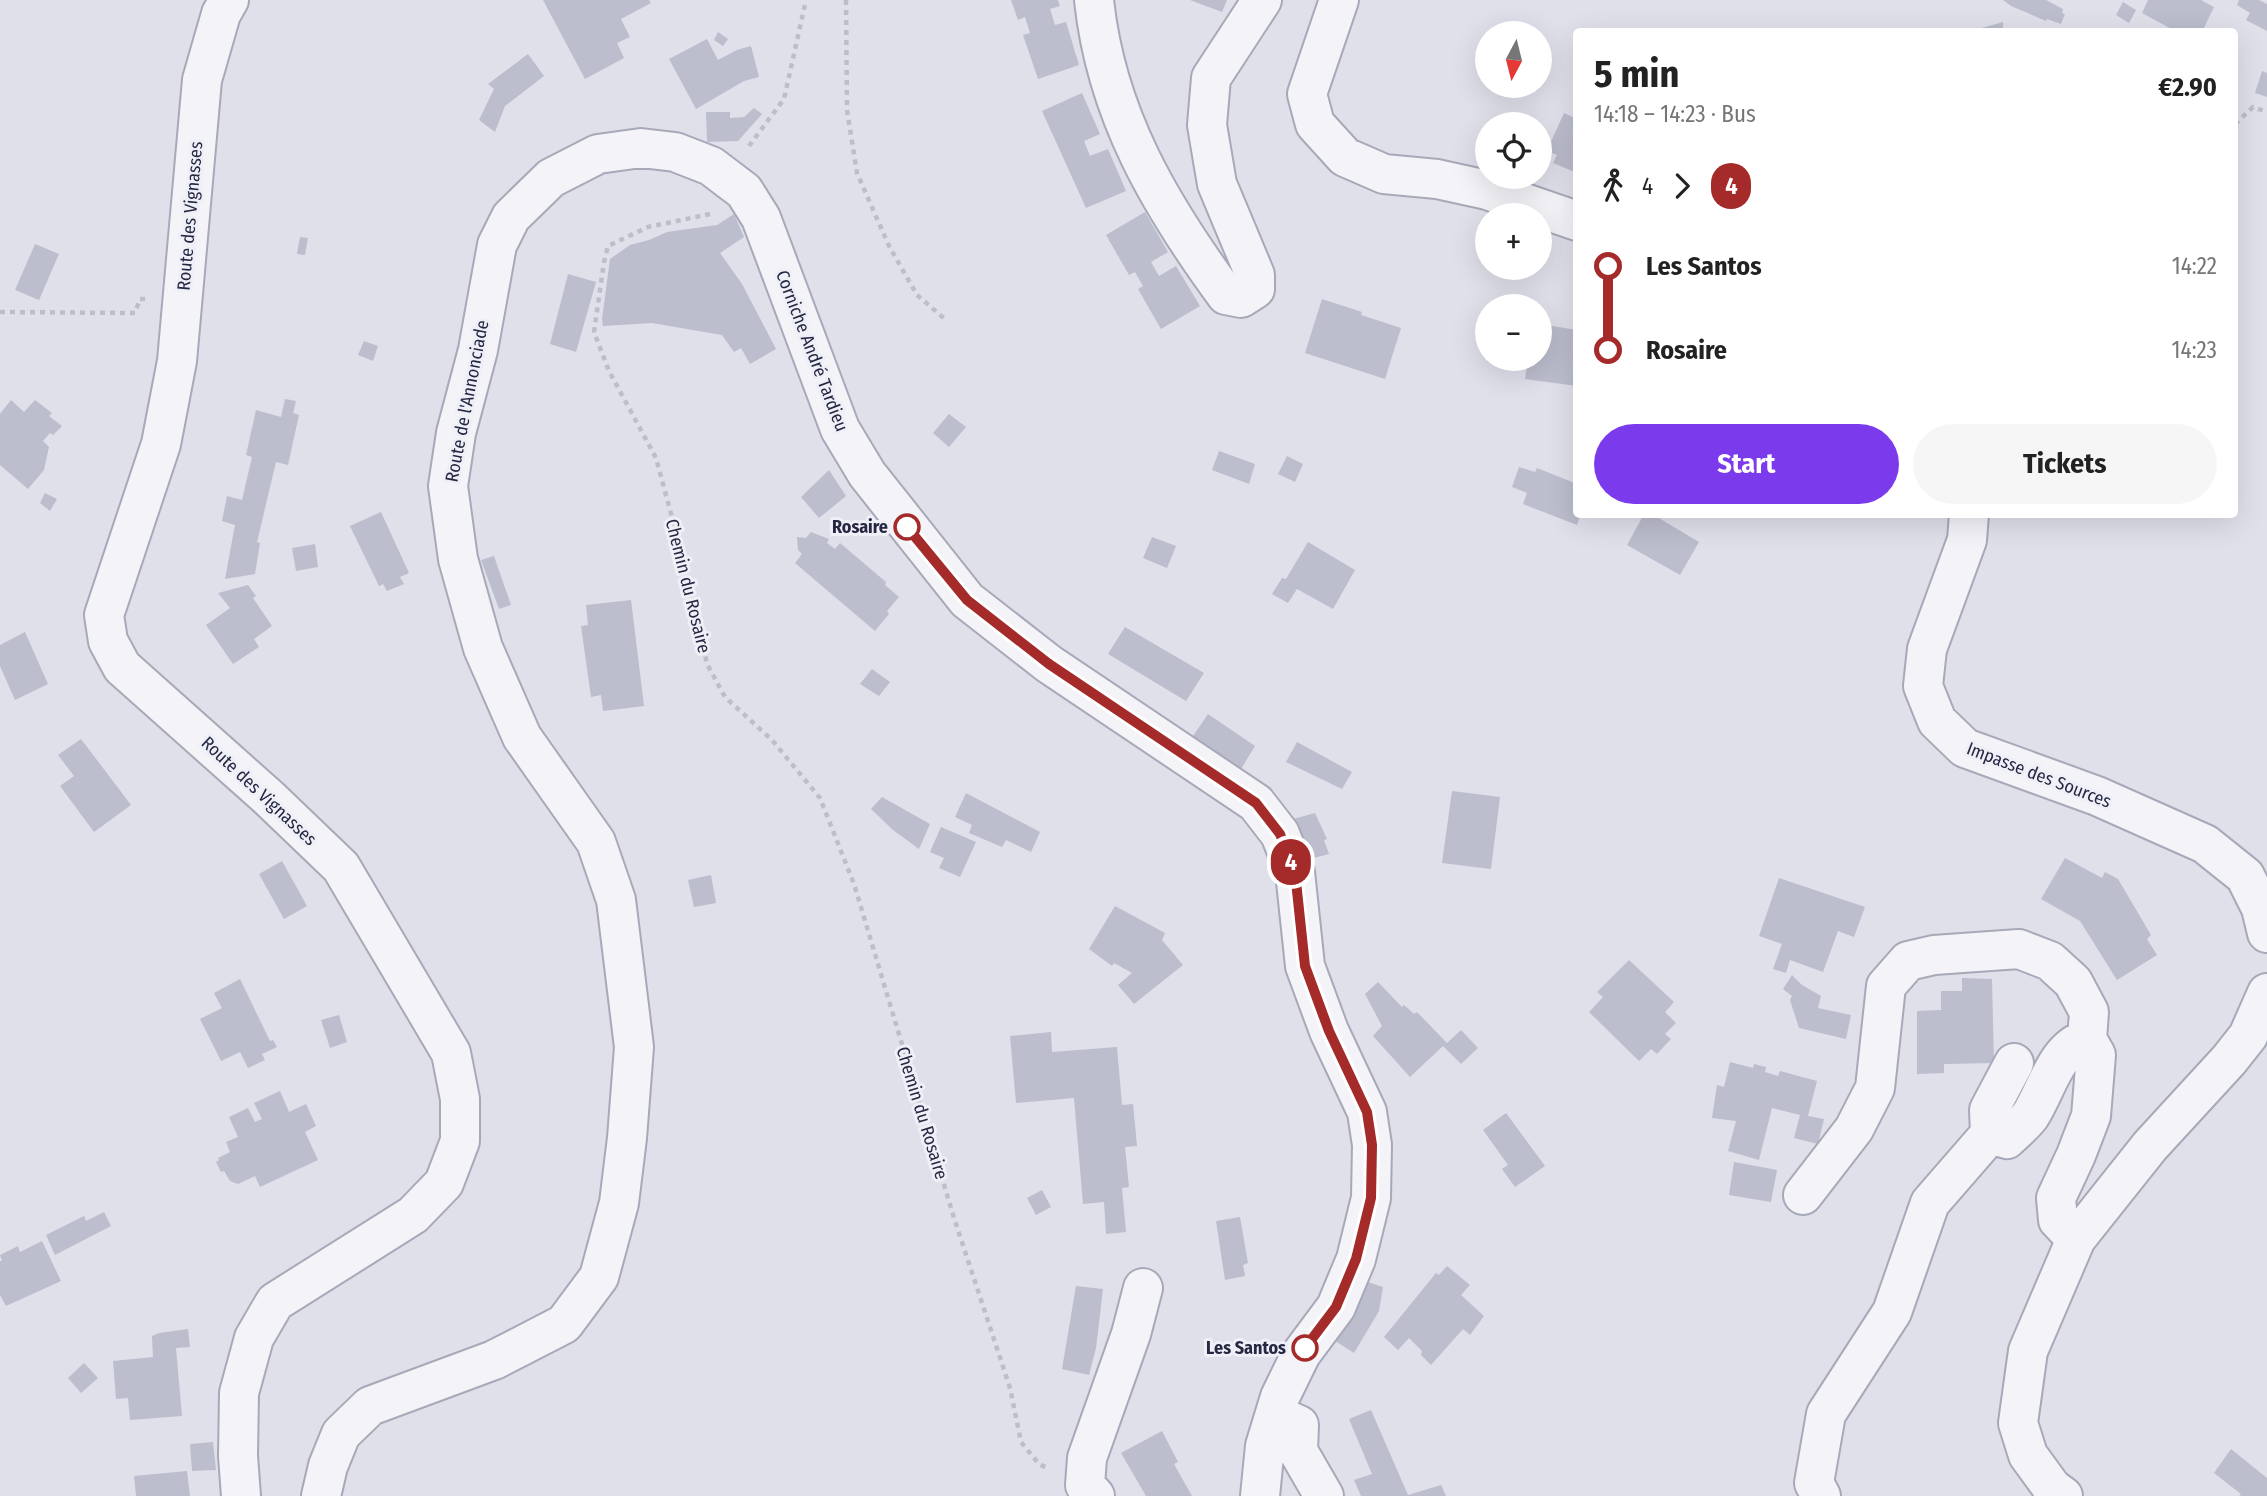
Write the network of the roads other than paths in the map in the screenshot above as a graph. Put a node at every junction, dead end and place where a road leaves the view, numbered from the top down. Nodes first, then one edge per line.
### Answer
1 (229, 0) edge
2 (1094, 0) edge
3 (1262, 0) edge
4 (1339, 0) edge
5 (744, 191) joint
6 (1573, 220) edge
7 (1969, 518) edge
8 (2267, 933) edge
9 (1916, 960) junction
10 (2267, 993) edge
11 (2087, 1039) junction
12 (1898, 1056) dead end
13 (2014, 1063) dead end
14 (1990, 1134) junction
15 (1803, 1195) dead end
16 (2076, 1239) junction
17 (1143, 1288) dead end
18 (1275, 1414) junction
19 (1090, 1490) edge
20 (241, 1496) edge
21 (321, 1496) edge
22 (1261, 1496) edge
23 (1324, 1496) edge
24 (1821, 1496) edge
25 (2063, 1496) edge

1 - 20 street, Route des Vignasses
2 - 3 street
4 - 6 street
5 - 18 street, Corniche André Tardieu
5 - 21 street, Route de l'Annonciade
7 - 8 street, Impasse des Sources
9 - 11 street
9 - 12 street
9 - 15 street
10 - 16 street
11 - 14 street
11 - 16 street
13 - 14 street
14 - 24 street
16 - 25 street
17 - 19 street
18 - 22 street, Corniche André Tardieu
18 - 23 street

